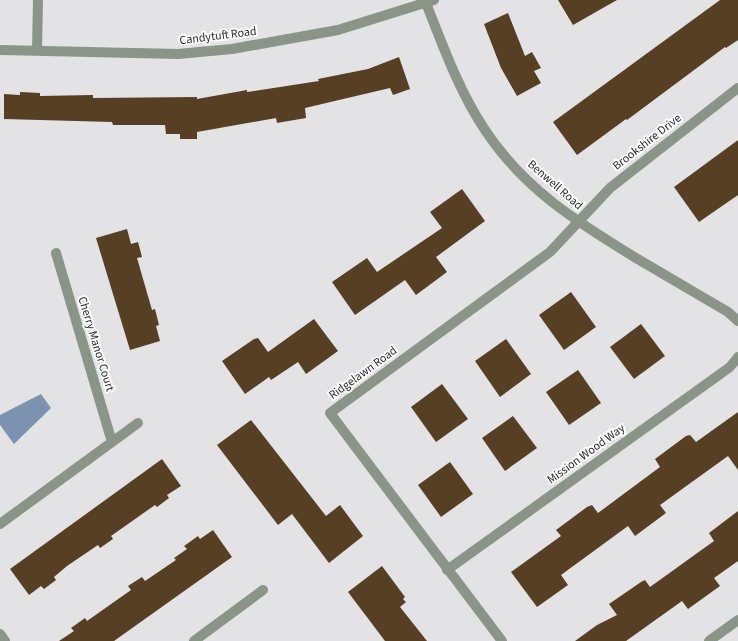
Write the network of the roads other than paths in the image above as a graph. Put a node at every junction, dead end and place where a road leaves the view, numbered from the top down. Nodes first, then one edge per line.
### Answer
1 (38, 0) edge
2 (430, 2) edge
3 (0, 50) edge
4 (37, 50) junction
5 (738, 88) edge
6 (577, 222) junction
7 (56, 253) dead end
8 (738, 321) edge
9 (738, 357) edge
10 (138, 422) dead end
11 (112, 442) junction
12 (0, 524) edge
13 (447, 570) junction
14 (263, 590) dead end
15 (738, 620) edge
16 (0, 634) edge
17 (5, 641) edge
18 (194, 641) edge
19 (502, 641) edge
20 (709, 641) edge

1 - 4 street
2 - 4 street, Candytuft Road
2 - 6 street, Benwell Road
3 - 4 street, Candytuft Road
5 - 6 street, Brookshire Drive
6 - 8 street, Benwell Road
6 - 13 street, Ridgelawn Road
7 - 11 street, Cherry Manor Court
9 - 13 street, Mission Wood Way
10 - 11 street
11 - 12 street
13 - 19 street, Ridgelawn Road
14 - 18 street
15 - 20 street
16 - 17 street

